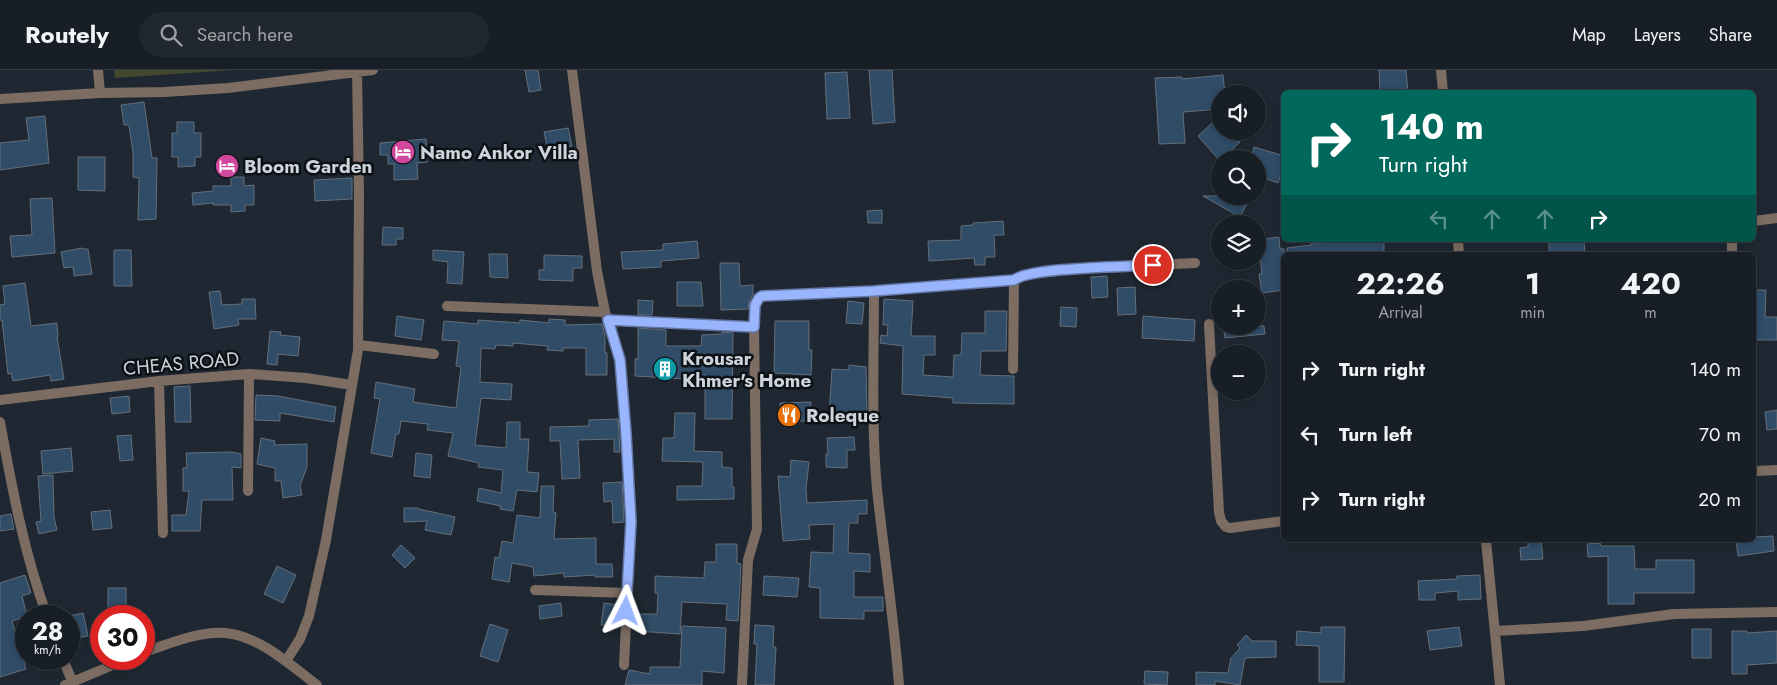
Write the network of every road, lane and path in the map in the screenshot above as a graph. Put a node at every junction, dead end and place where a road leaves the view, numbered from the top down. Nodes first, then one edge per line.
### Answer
1 (98, 70) edge
2 (373, 70) edge
3 (572, 70) edge
4 (1441, 70) edge
5 (357, 72) junction
6 (1443, 90) edge
7 (100, 93) junction
8 (0, 99) edge
9 (1777, 218) edge
10 (1756, 221) edge
11 (1195, 264) dead end
12 (1014, 280) junction
13 (874, 291) junction
14 (447, 306) dead end
15 (606, 316) junction
16 (1209, 324) dead end
17 (754, 327) junction
18 (359, 345) junction
19 (434, 354) dead end
20 (1013, 369) dead end
21 (249, 374) junction
22 (159, 381) junction
23 (352, 385) junction
24 (0, 400) edge
25 (0, 422) edge
26 (1777, 470) edge
27 (1756, 471) edge
28 (248, 491) dead end
29 (1281, 521) edge
30 (163, 533) dead end
31 (1486, 542) edge
32 (535, 590) dead end
33 (627, 593) junction
34 (43, 605) edge
35 (1777, 612) edge
36 (1496, 631) junction
37 (155, 649) edge
38 (286, 661) junction
39 (624, 665) dead end
40 (66, 670) edge
41 (100, 670) edge
42 (69, 683) edge
43 (317, 685) edge
44 (742, 685) edge
45 (899, 685) edge
46 (1500, 685) edge

1 - 7 street
2 - 5 street
3 - 15 street
4 - 6 street
5 - 7 street
5 - 18 street
7 - 8 street
9 - 10 street
11 - 12 street
12 - 13 street
12 - 20 street
13 - 17 street
13 - 45 street
14 - 15 street
15 - 17 street
15 - 33 street
16 - 29 street
17 - 44 street
18 - 19 street
18 - 23 street
21 - 22 street, CHEAS ROAD
21 - 23 street
21 - 28 street, CHEAS ROAD
22 - 24 street, CHEAS ROAD
22 - 30 street
23 - 38 street
25 - 34 street
26 - 27 street
31 - 36 street
32 - 33 street
33 - 39 street
35 - 36 street
36 - 46 street
37 - 38 street
38 - 43 street
40 - 42 street
41 - 42 street

